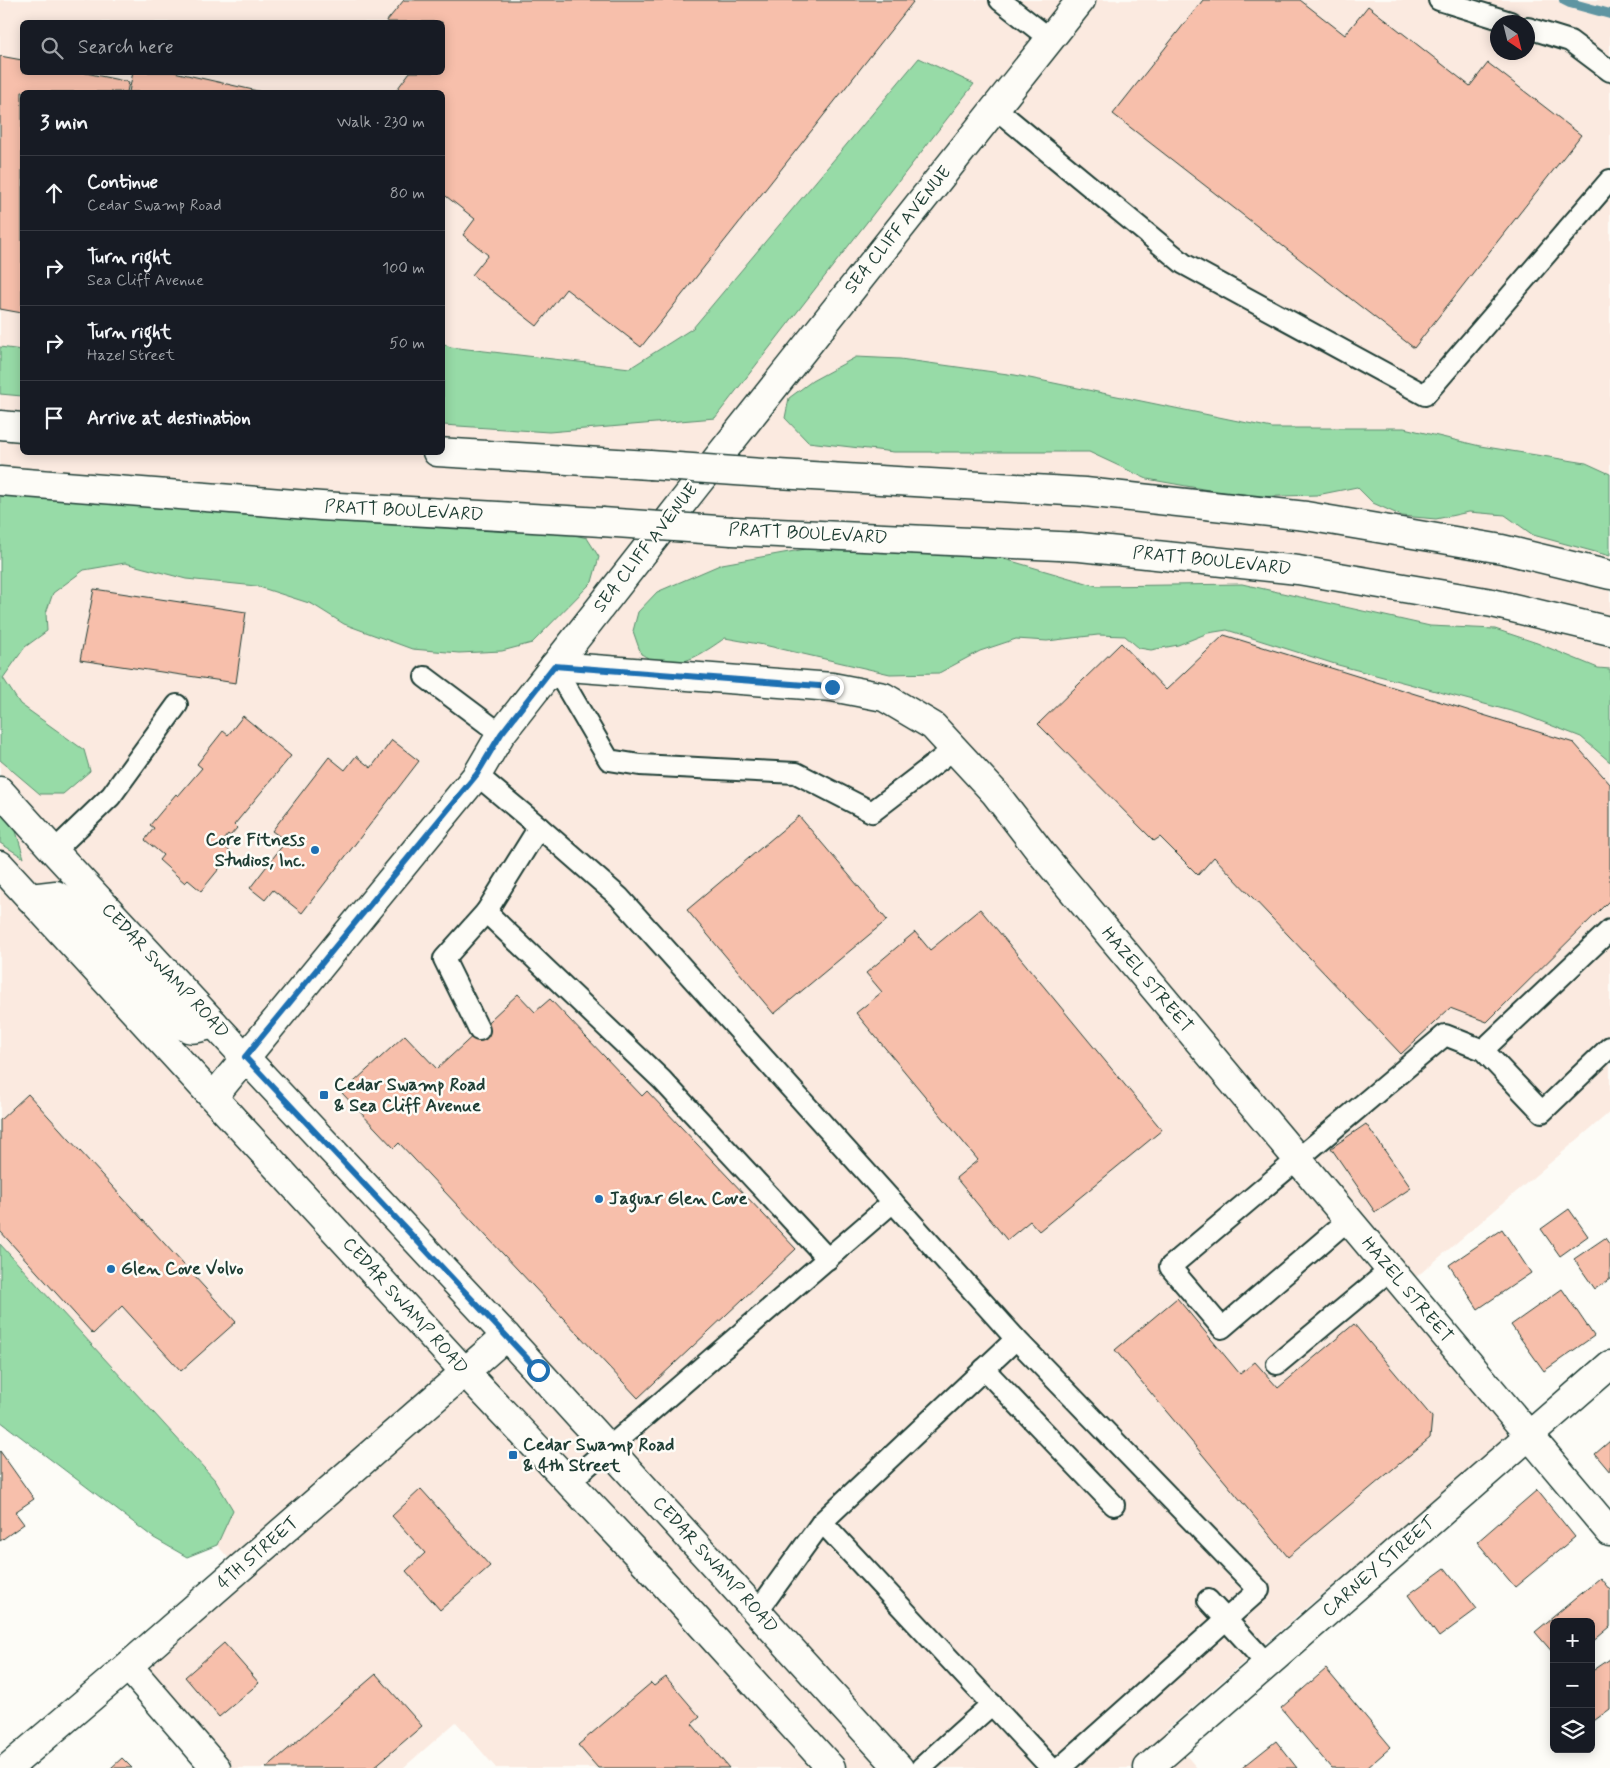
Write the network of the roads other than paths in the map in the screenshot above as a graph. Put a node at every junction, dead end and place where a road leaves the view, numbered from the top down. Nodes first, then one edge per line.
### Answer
1 (1000, 0) edge
2 (1081, 0) edge
3 (1439, 0) edge
4 (1490, 16) edge
5 (1535, 30) edge
6 (1050, 39) junction
7 (1610, 71) edge
8 (995, 108) junction
9 (1610, 180) edge
10 (0, 425) edge
11 (20, 427) edge
12 (445, 452) edge
13 (0, 481) edge
14 (1610, 575) edge
15 (1610, 632) edge
16 (554, 666) junction
17 (425, 677) dead end
18 (177, 705) dead end
19 (501, 734) junction
20 (954, 748) junction
21 (477, 774) junction
22 (0, 790) edge
23 (539, 827) junction
24 (54, 851) junction
25 (0, 865) edge
26 (30, 898) junction
27 (486, 912) junction
28 (1610, 930) edge
29 (214, 1024) junction
30 (479, 1030) dead end
31 (1610, 1047) edge
32 (1483, 1050) junction
33 (245, 1057) junction
34 (214, 1096) junction
35 (1297, 1159) junction
36 (893, 1202) junction
37 (1348, 1220) junction
38 (828, 1259) junction
39 (1390, 1270) junction
40 (506, 1336) junction
41 (1016, 1339) junction
42 (1277, 1364) dead end
43 (1610, 1365) edge
44 (984, 1369) junction
45 (464, 1371) junction
46 (1529, 1436) junction
47 (608, 1448) junction
48 (569, 1482) junction
49 (1114, 1505) dead end
50 (822, 1522) junction
51 (1610, 1532) edge
52 (1208, 1600) dead end
53 (757, 1612) junction
54 (1226, 1620) junction
55 (1267, 1664) junction
56 (128, 1666) junction
57 (992, 1704) junction
58 (8, 1768) edge
59 (216, 1768) edge
60 (831, 1768) edge
61 (899, 1768) edge
62 (921, 1768) edge
63 (1051, 1768) edge
64 (1060, 1768) edge
65 (1148, 1768) edge

1 - 6 lane
2 - 6 main road, SEA CLIFF AVENUE
3 - 4 lane
5 - 7 lane
6 - 8 main road, SEA CLIFF AVENUE
8 - 9 lane
8 - 16 main road, SEA CLIFF AVENUE
10 - 11 main road
12 - 14 main road, bridge
13 - 15 main road, PRATT BOULEVARD, bridge
16 - 19 main road, SEA CLIFF AVENUE
16 - 20 main road, HAZEL STREET
16 - 20 lane
17 - 19 lane
18 - 24 lane
19 - 21 main road, SEA CLIFF AVENUE
20 - 35 main road, HAZEL STREET
21 - 23 lane
21 - 33 main road, SEA CLIFF AVENUE
22 - 24 main road, CEDAR SWAMP ROAD
23 - 27 lane
23 - 36 lane
24 - 29 main road, CEDAR SWAMP ROAD
25 - 26 main road, CEDAR SWAMP ROAD
26 - 29 main road
26 - 34 main road, CEDAR SWAMP ROAD
27 - 30 lane
27 - 38 lane
28 - 32 lane
29 - 33 main road, CEDAR SWAMP ROAD
31 - 32 lane
32 - 35 lane
33 - 34 main road, SEA CLIFF AVENUE
33 - 40 main road, CEDAR SWAMP ROAD
34 - 45 main road, CEDAR SWAMP ROAD
35 - 37 main road, HAZEL STREET
35 - 37 lane
36 - 38 lane
36 - 41 lane
37 - 39 main road, HAZEL STREET
38 - 47 lane
39 - 42 lane
39 - 46 main road, HAZEL STREET
40 - 45 main road, 4TH STREET
40 - 47 main road, CEDAR SWAMP ROAD
41 - 44 lane
41 - 54 lane
43 - 46 main road, CARNEY STREET
44 - 49 lane
44 - 50 lane
45 - 48 main road, CEDAR SWAMP ROAD
45 - 56 main road, 4TH STREET
46 - 51 main road, HAZEL STREET
46 - 55 main road, CARNEY STREET
47 - 48 lane
47 - 53 main road, CEDAR SWAMP ROAD
48 - 60 main road, CEDAR SWAMP ROAD
50 - 53 lane
50 - 57 lane
52 - 54 lane
53 - 61 main road, CEDAR SWAMP ROAD
54 - 55 lane
54 - 64 lane
55 - 65 main road, CARNEY STREET
56 - 58 main road, 4TH STREET
56 - 59 main road
57 - 62 lane
57 - 63 lane

